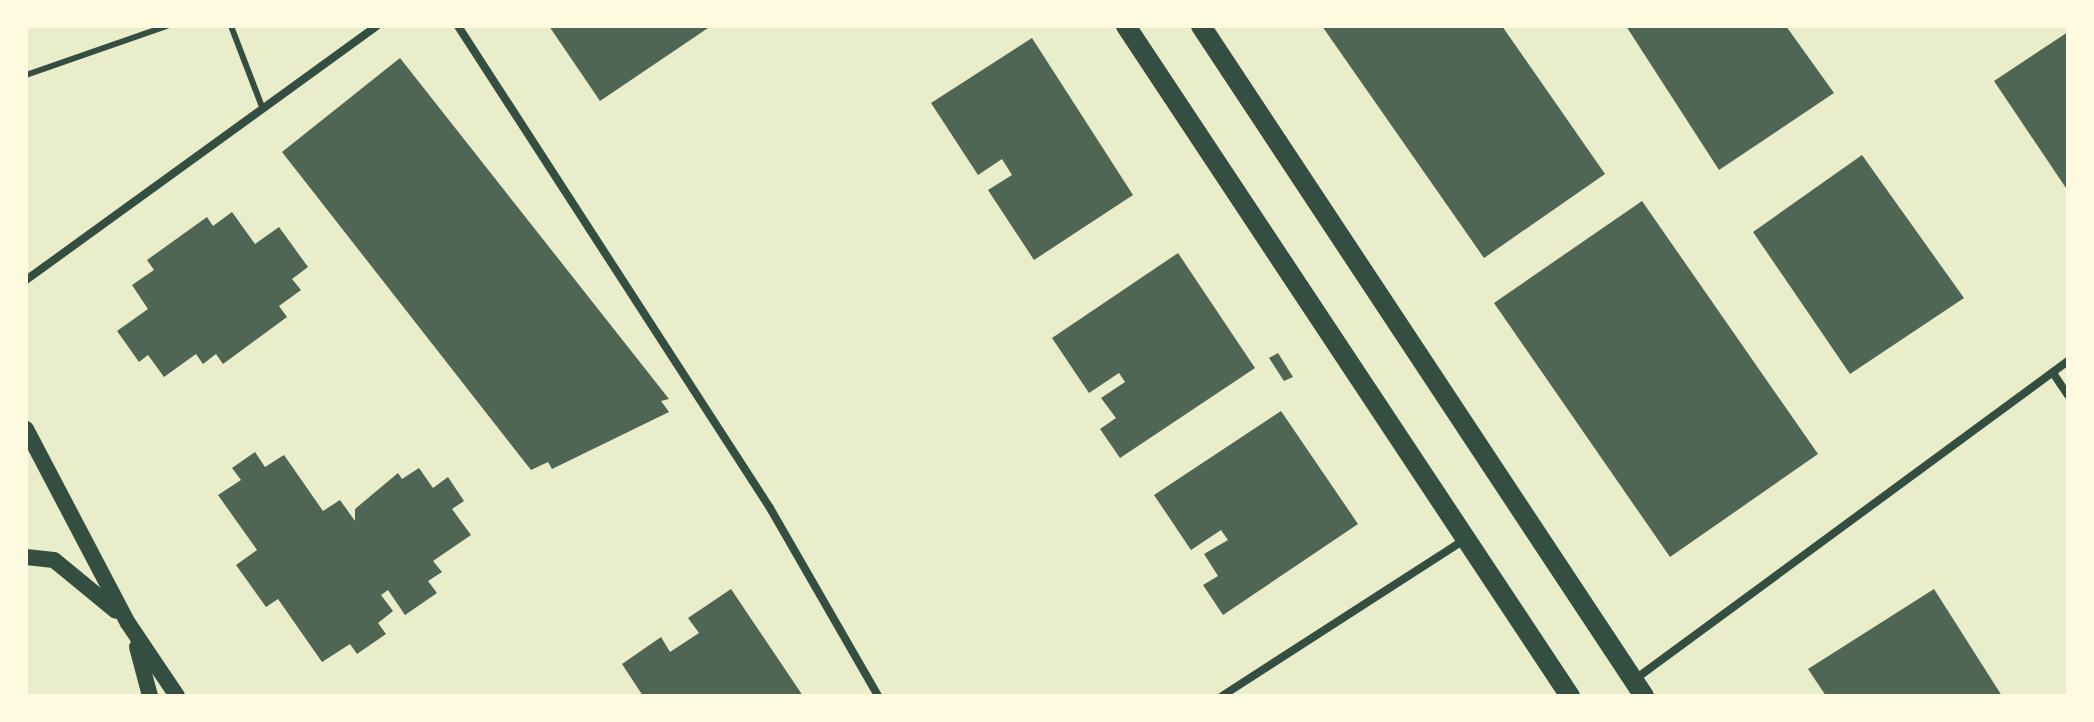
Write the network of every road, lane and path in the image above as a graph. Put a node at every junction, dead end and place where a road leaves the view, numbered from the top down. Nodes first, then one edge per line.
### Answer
1 (167, 26) edge
2 (231, 26) edge
3 (377, 26) edge
4 (458, 26) edge
5 (1126, 26) edge
6 (1201, 26) edge
7 (26, 75) edge
8 (261, 104) junction
9 (26, 280) edge
10 (2068, 361) edge
11 (2053, 373) junction
12 (2068, 395) edge
13 (26, 429) edge
14 (1466, 539) junction
15 (26, 557) edge
16 (128, 623) junction
17 (1639, 688) edge
18 (150, 696) edge
19 (177, 696) edge
20 (878, 696) edge
21 (1222, 696) edge
22 (1570, 696) edge

1 - 7 lane
2 - 8 lane
3 - 8 street
4 - 20 street
5 - 14 main road
6 - 17 main road
8 - 9 street
10 - 11 street
11 - 12 street
11 - 17 street
13 - 16 main road
14 - 21 street
14 - 22 main road
15 - 16 main road
16 - 18 main road
16 - 19 main road

